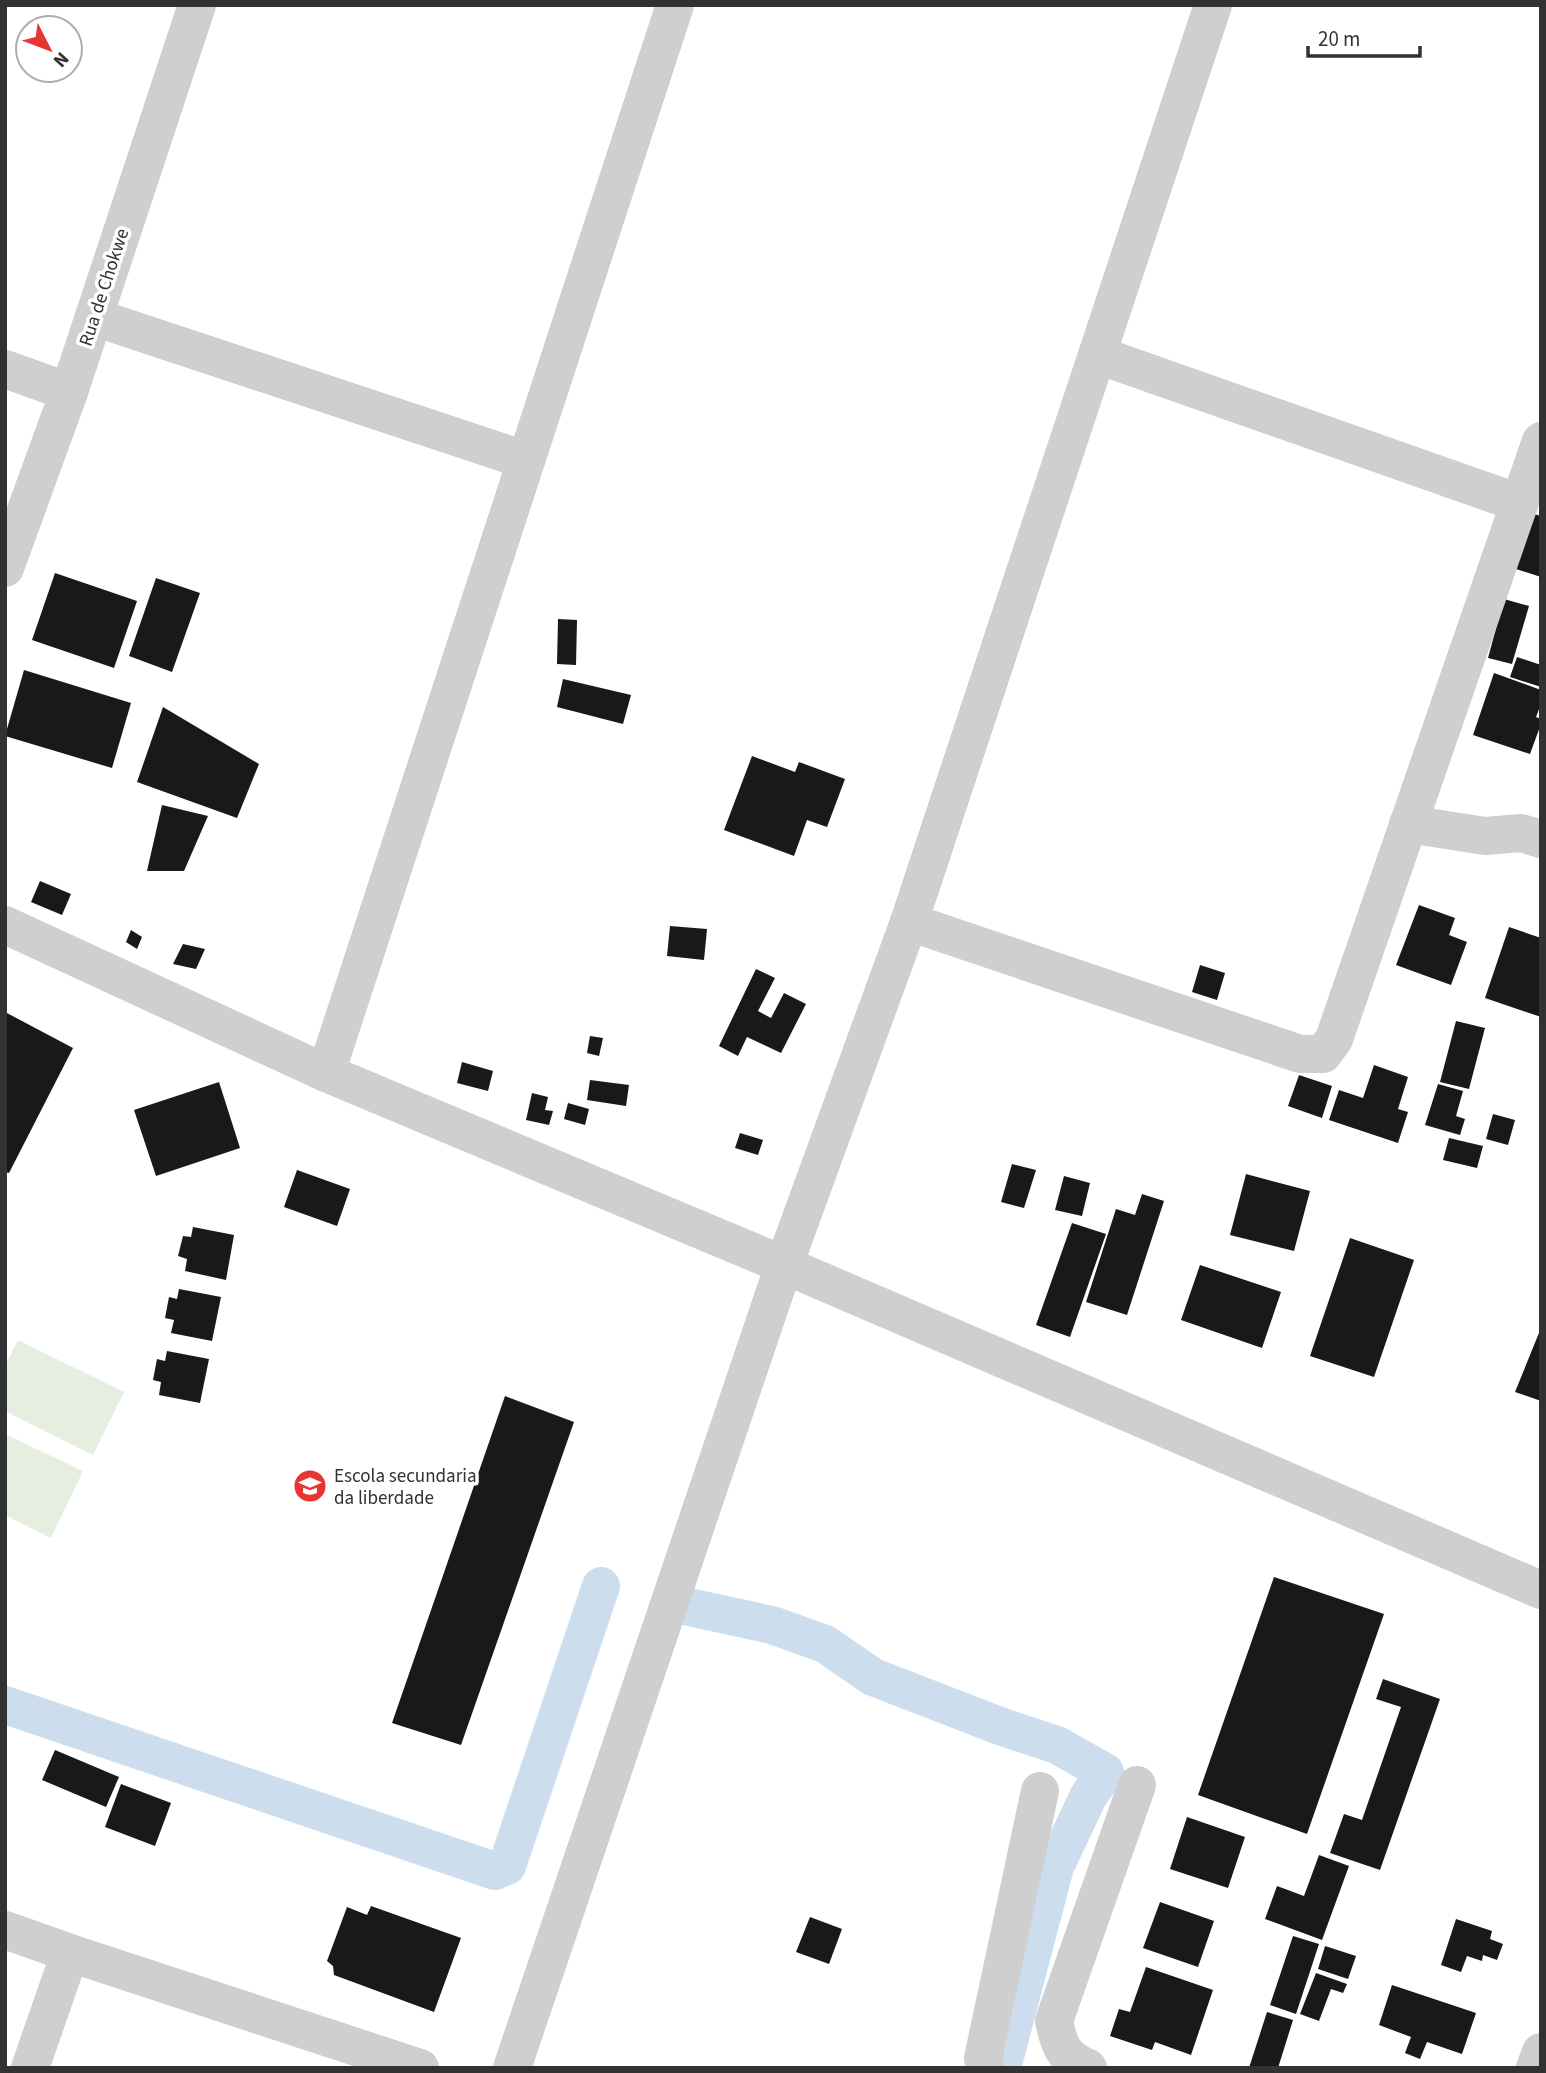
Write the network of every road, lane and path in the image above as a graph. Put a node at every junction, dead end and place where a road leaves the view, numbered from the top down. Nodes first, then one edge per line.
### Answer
1 (197, 5) edge
2 (675, 5) edge
3 (1213, 5) edge
4 (93, 317) junction
5 (1098, 355) junction
6 (5, 369) edge
7 (69, 392) junction
8 (1541, 441) edge
9 (525, 460) junction
10 (1519, 503) junction
11 (5, 568) edge
12 (1408, 824) junction
13 (1541, 839) edge
14 (909, 922) junction
15 (5, 925) edge
16 (326, 1073) junction
17 (784, 1265) junction
18 (1541, 1590) edge
19 (1137, 1785) dead end
20 (1040, 1791) dead end
21 (5, 1930) edge
22 (70, 1953) junction
23 (1541, 2052) edge
24 (30, 2068) edge
25 (420, 2068) edge
26 (512, 2068) edge
27 (985, 2068) edge
28 (1088, 2068) edge
29 (1535, 2068) edge

1 - 4 street, Rua de Chokwe
2 - 9 street
3 - 5 street
4 - 7 street, Rua de Chokwe
4 - 9 street
5 - 10 street
5 - 14 street
6 - 7 street
7 - 11 street, Rua de Chokwe
8 - 10 street
9 - 16 street
10 - 12 street
12 - 13 street
12 - 14 street
14 - 17 street
15 - 16 street
16 - 17 street
17 - 18 street
17 - 26 street
19 - 28 street
20 - 27 street
21 - 22 street
22 - 24 street
22 - 25 street
23 - 29 street

